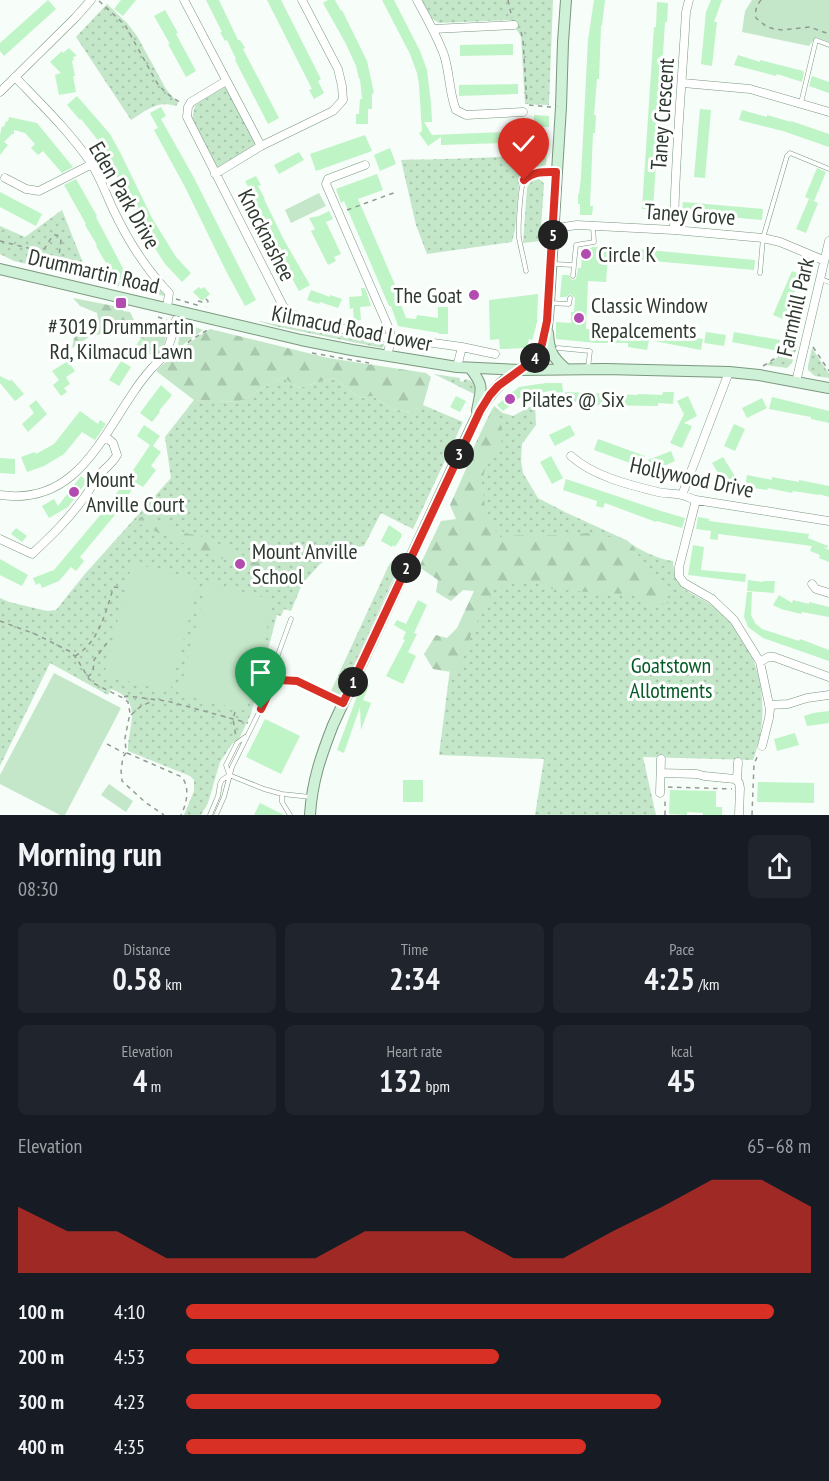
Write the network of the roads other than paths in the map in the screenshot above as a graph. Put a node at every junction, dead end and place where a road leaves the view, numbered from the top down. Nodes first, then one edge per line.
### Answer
1 (91, 0) edge
2 (184, 0) edge
3 (302, 0) edge
4 (417, 0) edge
5 (566, 0) edge
6 (689, 0) edge
7 (514, 25) road end
8 (433, 29) junction
9 (829, 45) edge
10 (15, 77) junction
11 (226, 81) junction
12 (682, 83) junction
13 (0, 92) edge
14 (801, 103) junction
15 (525, 109) road end
16 (829, 112) edge
17 (261, 146) junction
18 (92, 165) junction
19 (365, 165) dead end
20 (829, 169) edge
21 (556, 172) junction
22 (215, 174) junction
23 (4, 178) dead end
24 (593, 226) junction
25 (674, 230) junction
26 (553, 236) junction
27 (763, 238) junction
28 (829, 241) edge
29 (824, 260) junction
30 (551, 264) junction
31 (574, 266) junction
32 (0, 269) edge
33 (526, 271) dead end
34 (760, 273) dead end
35 (573, 276) dead end
36 (820, 279) junction
37 (829, 282) edge
38 (570, 298) dead end
39 (549, 303) junction
40 (174, 313) junction
41 (547, 321) junction
42 (391, 340) junction
43 (462, 347) junction
44 (558, 348) dead end
45 (495, 354) dead end
46 (387, 356) junction
47 (457, 367) junction
48 (470, 368) junction
49 (566, 369) junction
50 (588, 369) junction
51 (520, 370) junction
52 (729, 372) junction
53 (796, 382) junction
54 (829, 388) edge
55 (475, 420) junction
56 (106, 437) junction
57 (571, 456) dead end
58 (0, 495) edge
59 (682, 495) junction
60 (696, 500) junction
61 (829, 521) edge
62 (0, 539) edge
63 (812, 584) dead end
64 (829, 592) edge
65 (291, 619) dead end
66 (760, 662) junction
67 (829, 677) edge
68 (271, 688) junction
69 (829, 695) edge
70 (343, 703) junction
71 (769, 705) junction
72 (762, 746) dead end
73 (661, 759) dead end
74 (738, 762) dead end
75 (661, 773) junction
76 (229, 775) junction
77 (738, 785) junction
78 (663, 792) road end
79 (282, 794) junction
80 (311, 797) junction
81 (210, 815) edge
82 (216, 815) edge
83 (290, 815) edge
84 (310, 815) edge
85 (739, 815) edge

1 - 10 street
2 - 11 street
3 - 17 street, Knocknashee
4 - 8 street
5 - 21 main road
6 - 12 street, Taney Crescent
7 - 8 street
8 - 15 street
9 - 14 lane
10 - 13 street
10 - 18 street, Eden Park Drive
11 - 17 street
11 - 22 street, Knocknashee
12 - 14 street
12 - 25 street, Taney Crescent
14 - 16 street
17 - 22 street, Knocknashee
18 - 23 street
18 - 40 street, Eden Park Drive
19 - 42 street
20 - 27 lane
21 - 26 main road
21 - 33 lane
22 - 42 street, Knocknashee
24 - 25 street, Taney Grove
24 - 26 street, Taney Grove
24 - 31 lane
25 - 27 street, Taney Grove
26 - 30 main road
27 - 29 street, Taney Grove
27 - 34 lane
28 - 29 street, Farmhill Park
29 - 36 street, Farmhill Park
30 - 31 lane
30 - 39 main road
31 - 35 lane
32 - 40 main road, Drummartin Road
36 - 37 lane
36 - 53 street, Farmhill Park
38 - 39 lane
39 - 41 main road
40 - 46 main road, Kilmacud Road Lower
40 - 56 street
41 - 49 main road
41 - 51 main road
42 - 43 street, Knocknashee
42 - 46 street
43 - 45 street, Knocknashee
43 - 47 street
44 - 50 lane
46 - 47 main road, Kilmacud Road Lower
47 - 48 main road, Kilmacud Road Lower
48 - 51 main road, Kilmacud Road Lower
48 - 55 main road
49 - 50 main road, Kilmacud Road Lower
49 - 51 main road, Kilmacud Road Lower
50 - 52 main road, Kilmacud Road Lower
51 - 55 main road
52 - 53 main road, Kilmacud Road Lower
52 - 59 street
53 - 54 main road, Kilmacud Road Lower
55 - 70 main road
56 - 58 street
56 - 62 street
57 - 59 street, Hollywood Drive
59 - 60 street, Hollywood Drive
60 - 61 street, Hollywood Drive
60 - 66 street
63 - 64 street
65 - 68 lane
66 - 67 street
66 - 71 street
68 - 70 lane
68 - 76 lane
69 - 71 street
70 - 80 main road
71 - 72 street
73 - 75 street
74 - 77 street
75 - 77 street
75 - 78 street
76 - 79 lane
76 - 81 lane
76 - 82 lane
77 - 85 street
79 - 80 lane
79 - 83 lane
80 - 84 main road

